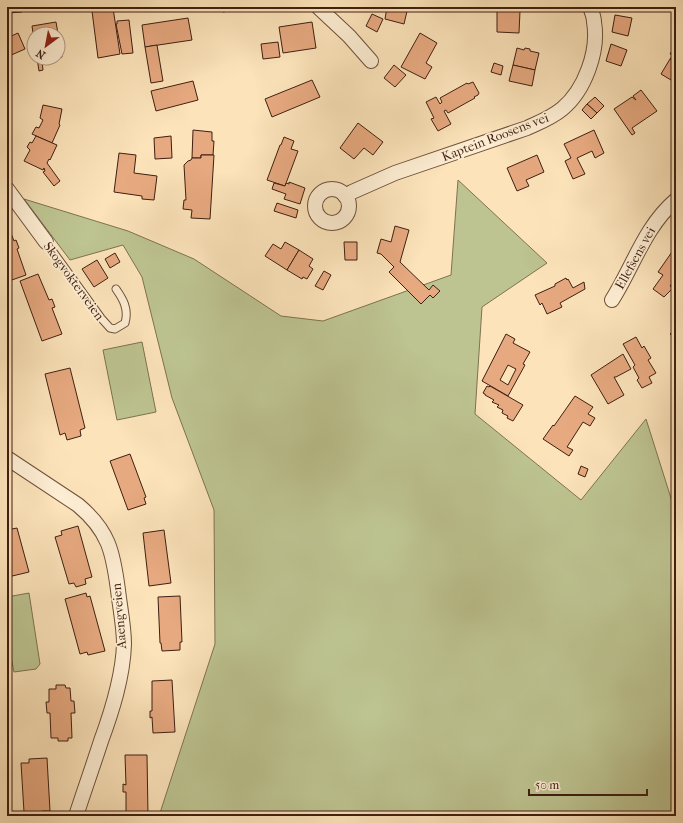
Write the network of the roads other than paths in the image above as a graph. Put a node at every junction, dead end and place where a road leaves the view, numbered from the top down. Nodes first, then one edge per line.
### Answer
1 (318, 7) edge
2 (590, 7) edge
3 (371, 61) dead end
4 (7, 188) edge
5 (345, 196) dead end
6 (676, 200) edge
7 (46, 242) joint
8 (116, 289) dead end
9 (612, 300) dead end
10 (7, 458) edge
11 (76, 816) edge

1 - 3 street
2 - 5 street, Kaptein Roosens vei
4 - 7 street, Skogvokterveien
6 - 9 street, Ellefsens vei
7 - 8 lane, Skogvokterveien
10 - 11 street, Aaengveien

